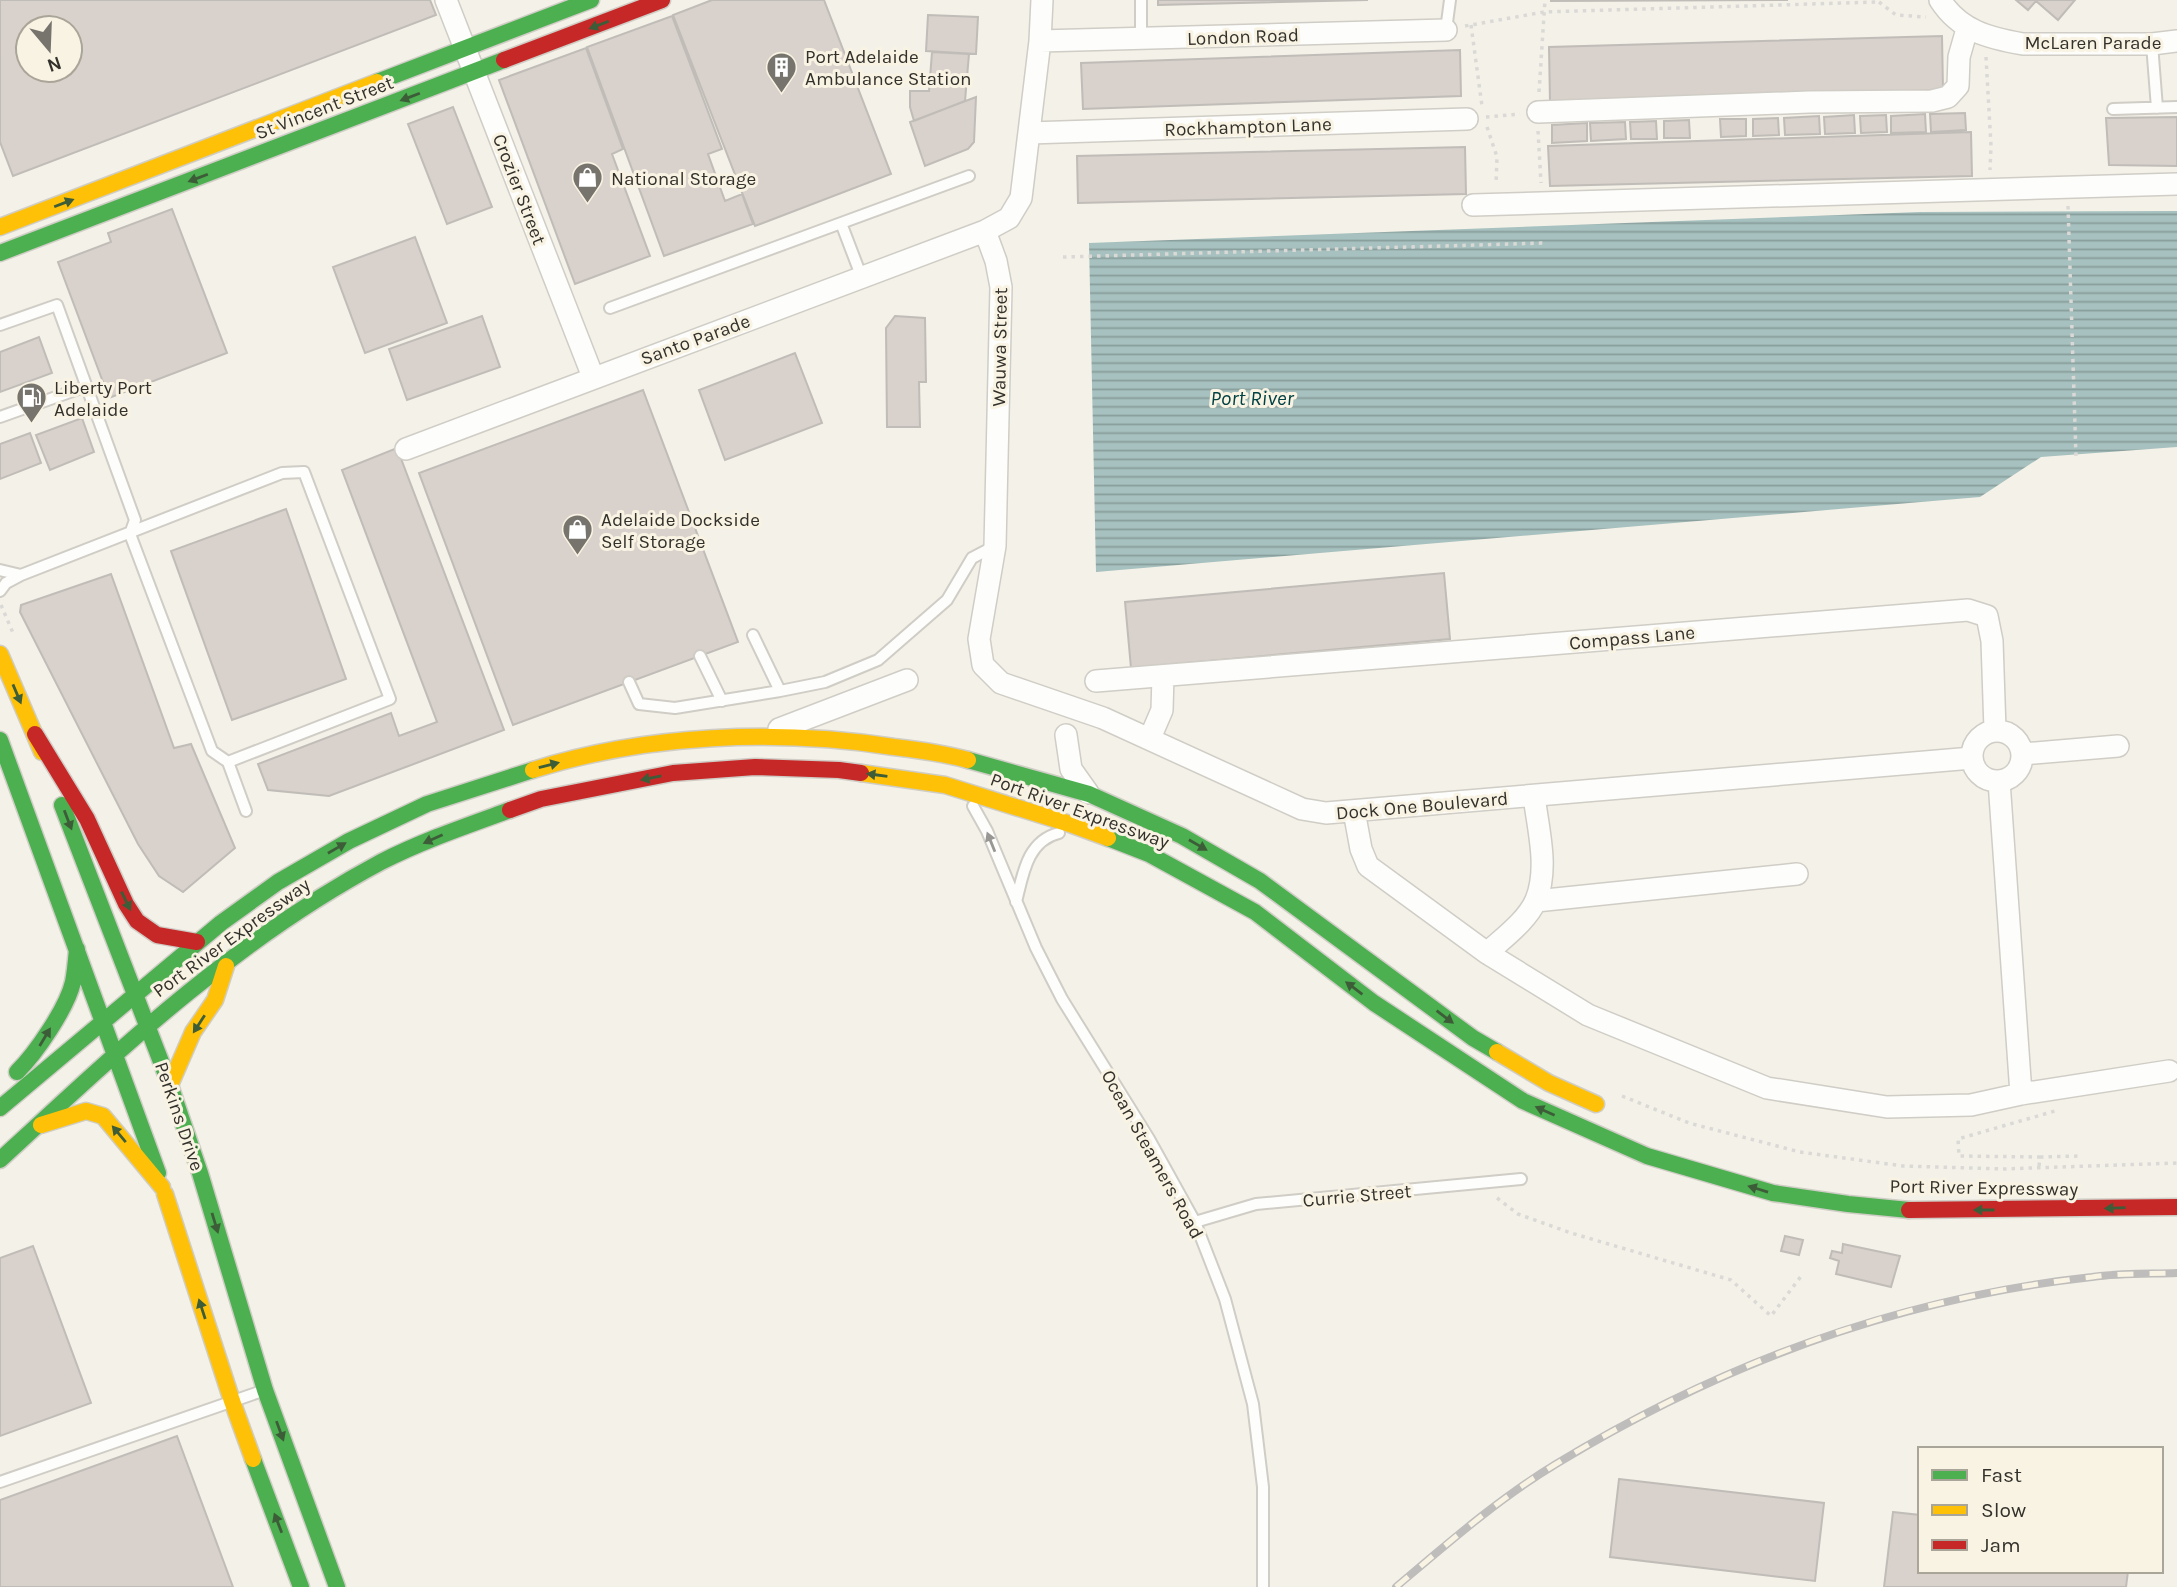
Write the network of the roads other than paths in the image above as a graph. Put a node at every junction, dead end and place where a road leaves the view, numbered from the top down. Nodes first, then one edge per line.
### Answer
1 (446, 0) edge
2 (591, 0) edge
3 (662, 0) edge
4 (1042, 0) edge
5 (1140, 0) edge
6 (1450, 0) edge
7 (1936, 9) edge
8 (1967, 29) junction
9 (1446, 30) joint
10 (1141, 40) junction
11 (1040, 41) junction
12 (2177, 41) edge
13 (2152, 44) junction
14 (465, 48) junction
15 (474, 73) junction
16 (2177, 107) edge
17 (2157, 108) junction
18 (2113, 109) dead end
19 (1538, 112) road end
20 (1467, 119) road end
21 (1029, 133) junction
22 (969, 176) dead end
23 (2177, 184) edge
24 (1473, 205) dead end
25 (841, 223) junction
26 (0, 227) edge
27 (985, 231) junction
28 (0, 253) edge
29 (862, 278) junction
30 (610, 308) dead end
31 (0, 325) edge
32 (593, 377) junction
33 (84, 387) junction
34 (0, 417) edge
35 (406, 449) dead end
36 (130, 534) junction
37 (995, 546) junction
38 (0, 570) edge
39 (21, 575) junction
40 (0, 592) edge
41 (752, 635) dead end
42 (0, 654) edge
43 (700, 656) dead end
44 (1163, 676) junction
45 (907, 680) dead end
46 (1096, 681) dead end
47 (629, 682) dead end
48 (780, 691) junction
49 (722, 701) junction
50 (1995, 730) junction
51 (35, 734) junction
52 (1066, 735) dead end
53 (761, 736) junction
54 (1150, 738) junction
55 (0, 740) edge
56 (2118, 746) dead end
57 (2022, 754) junction
58 (1972, 758) junction
59 (228, 762) junction
60 (1999, 781) junction
61 (956, 788) junction
62 (1089, 794) junction
63 (1534, 796) junction
64 (246, 811) dead end
65 (1354, 811) junction
66 (1081, 828) junction
67 (1797, 874) dead end
68 (1535, 901) junction
69 (1016, 902) junction
70 (197, 942) junction
71 (77, 949) junction
72 (1487, 953) junction
73 (227, 964) junction
74 (135, 994) junction
75 (103, 1022) junction
76 (147, 1025) junction
77 (114, 1054) junction
78 (2169, 1071) dead end
79 (170, 1085) junction
80 (0, 1088) edge
81 (2021, 1094) junction
82 (0, 1108) edge
83 (1609, 1109) dead end
84 (36, 1127) junction
85 (0, 1160) edge
86 (1521, 1179) dead end
87 (164, 1191) junction
88 (2177, 1206) edge
89 (1195, 1222) junction
90 (265, 1390) junction
91 (232, 1401) junction
92 (0, 1482) edge
93 (301, 1587) edge
94 (337, 1587) edge
95 (1263, 1587) edge

1 - 14 street, Crozier Street
2 - 14 main road, St Vincent Street
3 -> 15 main road, St Vincent Street
4 - 11 street
5 - 10 lane
6 - 9 lane
7 - 8 street, McLaren Parade
8 - 13 street, McLaren Parade
8 - 19 street
9 - 10 street, London Road
10 - 11 street, London Road
11 - 21 street
12 - 13 street, McLaren Parade
13 - 17 lane
14 - 15 street, Crozier Street
26 -> 14 main road, St Vincent Street
15 -> 28 main road, St Vincent Street
15 - 32 street, Crozier Street
16 - 17 lane
17 - 18 lane
20 - 21 street, Rockhampton Lane
21 - 27 street
22 - 25 lane
23 - 24 street
25 - 29 lane
25 - 30 lane
27 - 29 street, Santo Parade
27 - 37 street, Wauwa Street
29 - 32 street, Santo Parade
31 - 33 lane
32 - 35 street, Santo Parade
33 - 34 lane
33 - 36 lane
36 - 39 lane
36 - 59 lane
36 - 59 lane
37 - 48 lane
37 - 54 street, Dock One Boulevard
38 - 39 lane
39 - 40 lane
41 - 48 lane
42 -> 51 main road, Perkins Drive
43 - 49 lane
44 - 46 street, Compass Lane
44 - 50 street, Compass Lane
44 - 54 street
45 - 53 street
47 - 49 lane
48 - 49 lane
50 - 57 street
50 - 58 street
51 -> 70 main road
51 -> 74 main road, Perkins Drive
52 - 62 street
53 - 62 main road, Port River Expressway
70 -> 53 main road, Port River Expressway
54 - 65 street, Dock One Boulevard
55 - 71 main road, Perkins Drive
56 - 57 street
57 - 60 street
58 - 60 street
58 - 63 street, Dock One Boulevard
59 - 64 lane
60 - 81 street
61 - 66 main road, Port River Expressway
69 -> 61 lane, Ocean Steamers Road
61 -> 73 main road, Port River Expressway
62 -> 83 main road, Port River Expressway
63 - 65 street, Dock One Boulevard
63 - 68 street
65 - 72 street
66 - 69 lane
88 -> 66 main road, Port River Expressway
67 - 68 street
68 - 72 street
69 - 89 lane, Ocean Steamers Road
70 - 74 main road, Port River Expressway
71 - 75 main road, Perkins Drive
80 -> 71 main road
72 - 81 street
73 - 76 main road, Port River Expressway
73 -> 79 main road
74 - 75 main road, Port River Expressway
74 - 76 main road, Perkins Drive
75 - 77 main road, Perkins Drive
75 - 82 main road, Port River Expressway
76 - 77 main road, Port River Expressway
76 - 79 main road, Perkins Drive
77 - 84 main road, Port River Expressway
77 - 87 main road, Perkins Drive
78 - 81 street
79 -> 90 main road, Perkins Drive
84 - 85 main road, Port River Expressway
87 -> 84 main road
86 - 89 lane, Currie Street
91 -> 87 main road, Perkins Drive
89 - 95 lane, Ocean Steamers Road
90 - 91 lane
90 -> 94 main road, Perkins Drive
91 - 92 lane
93 -> 91 main road, Perkins Drive

